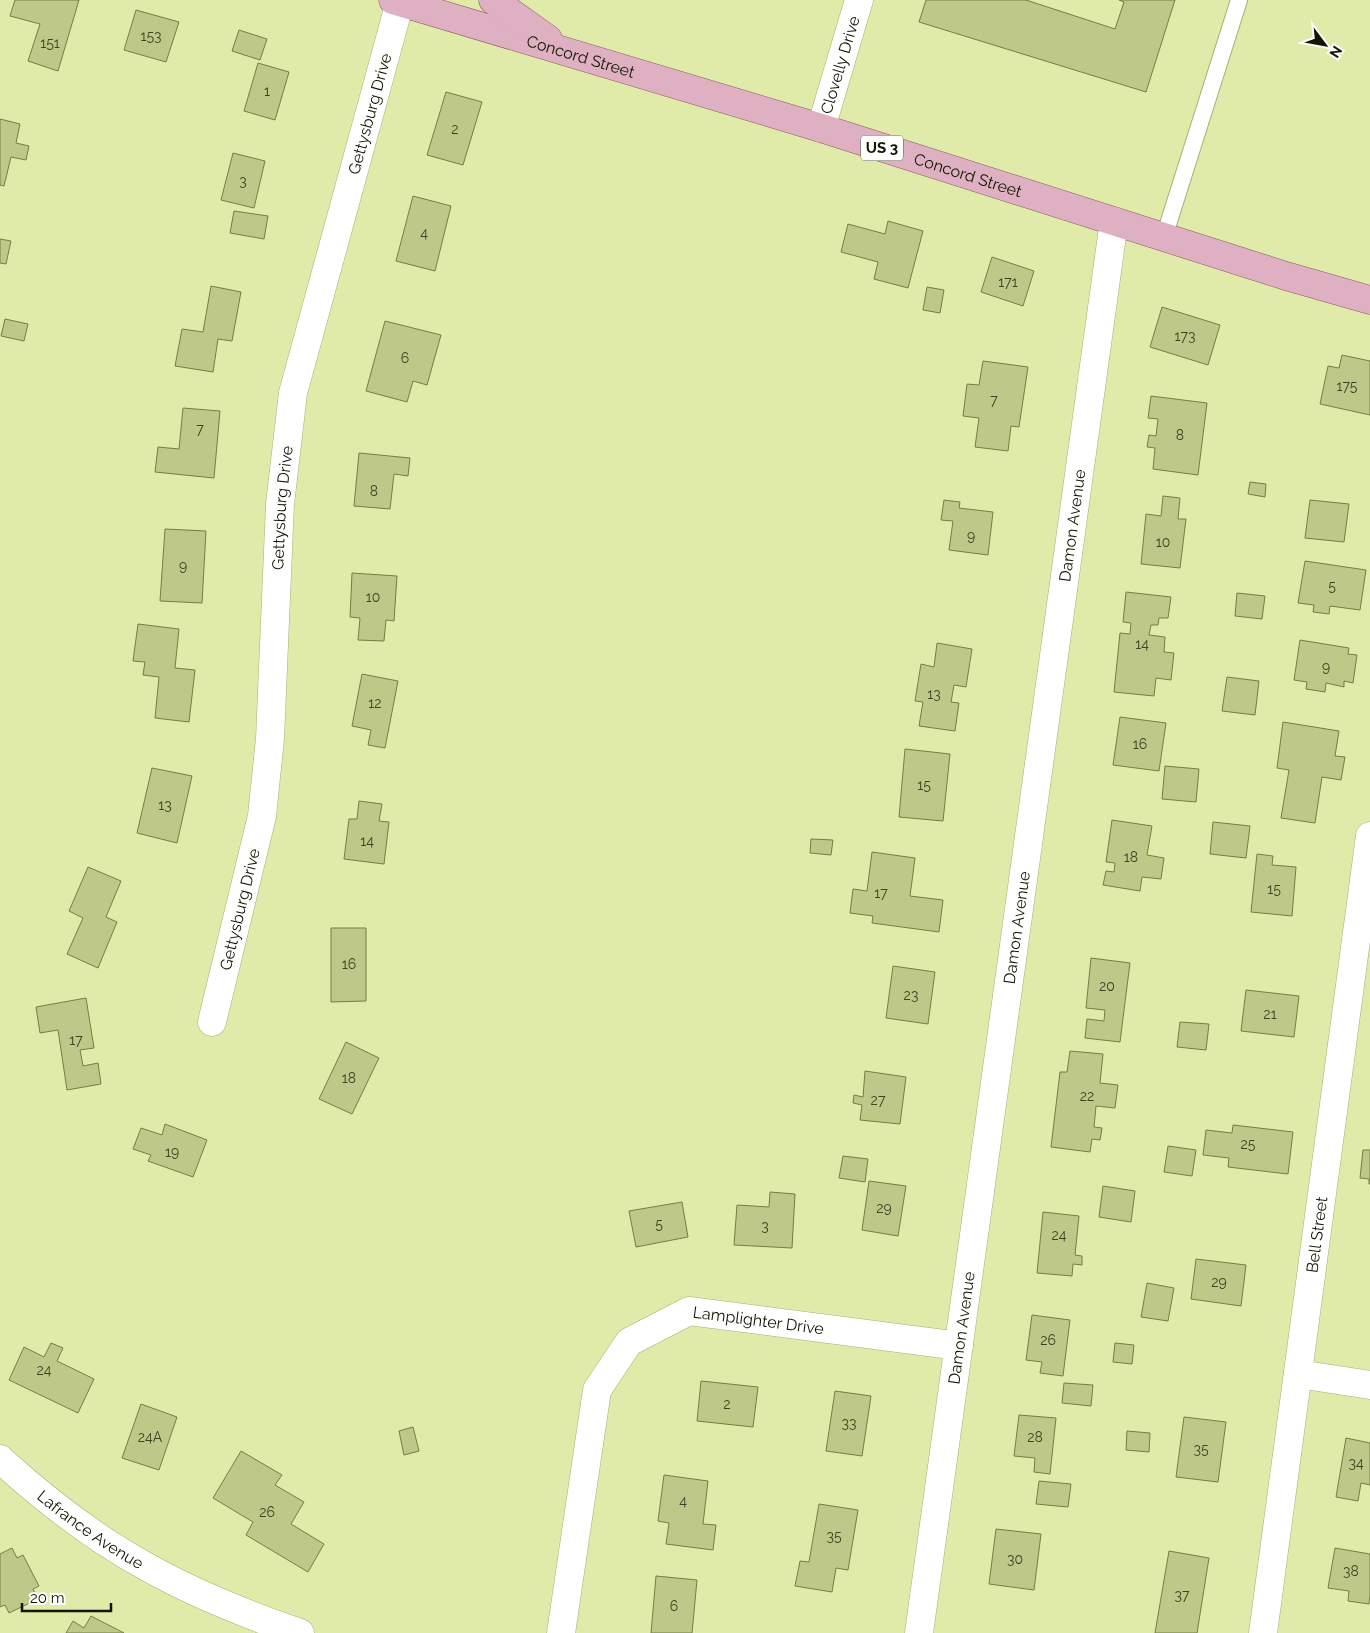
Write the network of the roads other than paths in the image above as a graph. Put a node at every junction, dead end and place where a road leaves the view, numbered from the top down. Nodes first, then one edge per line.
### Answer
1 (493, 0) edge
2 (859, 0) edge
3 (1239, 0) edge
4 (397, 1) edge
5 (568, 52) junction
6 (821, 128) junction
7 (1114, 222) junction
8 (1164, 237) junction
9 (1370, 300) edge
10 (1370, 836) edge
11 (212, 1022) dead end
12 (959, 1346) junction
13 (1298, 1374) junction
14 (1370, 1385) edge
15 (0, 1459) edge
16 (300, 1633) edge
17 (561, 1633) edge
18 (919, 1633) edge
19 (1263, 1633) edge

1 - 5 main road
2 - 6 street, Clovelly Drive
3 - 8 lane
4 - 5 main road, Concord Street / US 3
4 - 11 street, Gettysburg Drive
5 - 6 main road, Concord Street / US 3
6 - 7 main road, Concord Street / US 3
7 - 8 main road, Concord Street / US 3
7 - 12 street, Damon Avenue
8 - 9 main road, Concord Street / US 3
10 - 13 street, Bell Street
12 - 17 street, Lamplighter Drive
12 - 18 street, Damon Avenue
13 - 14 street
13 - 19 street, Bell Street
15 - 16 street, Lafrance Avenue

